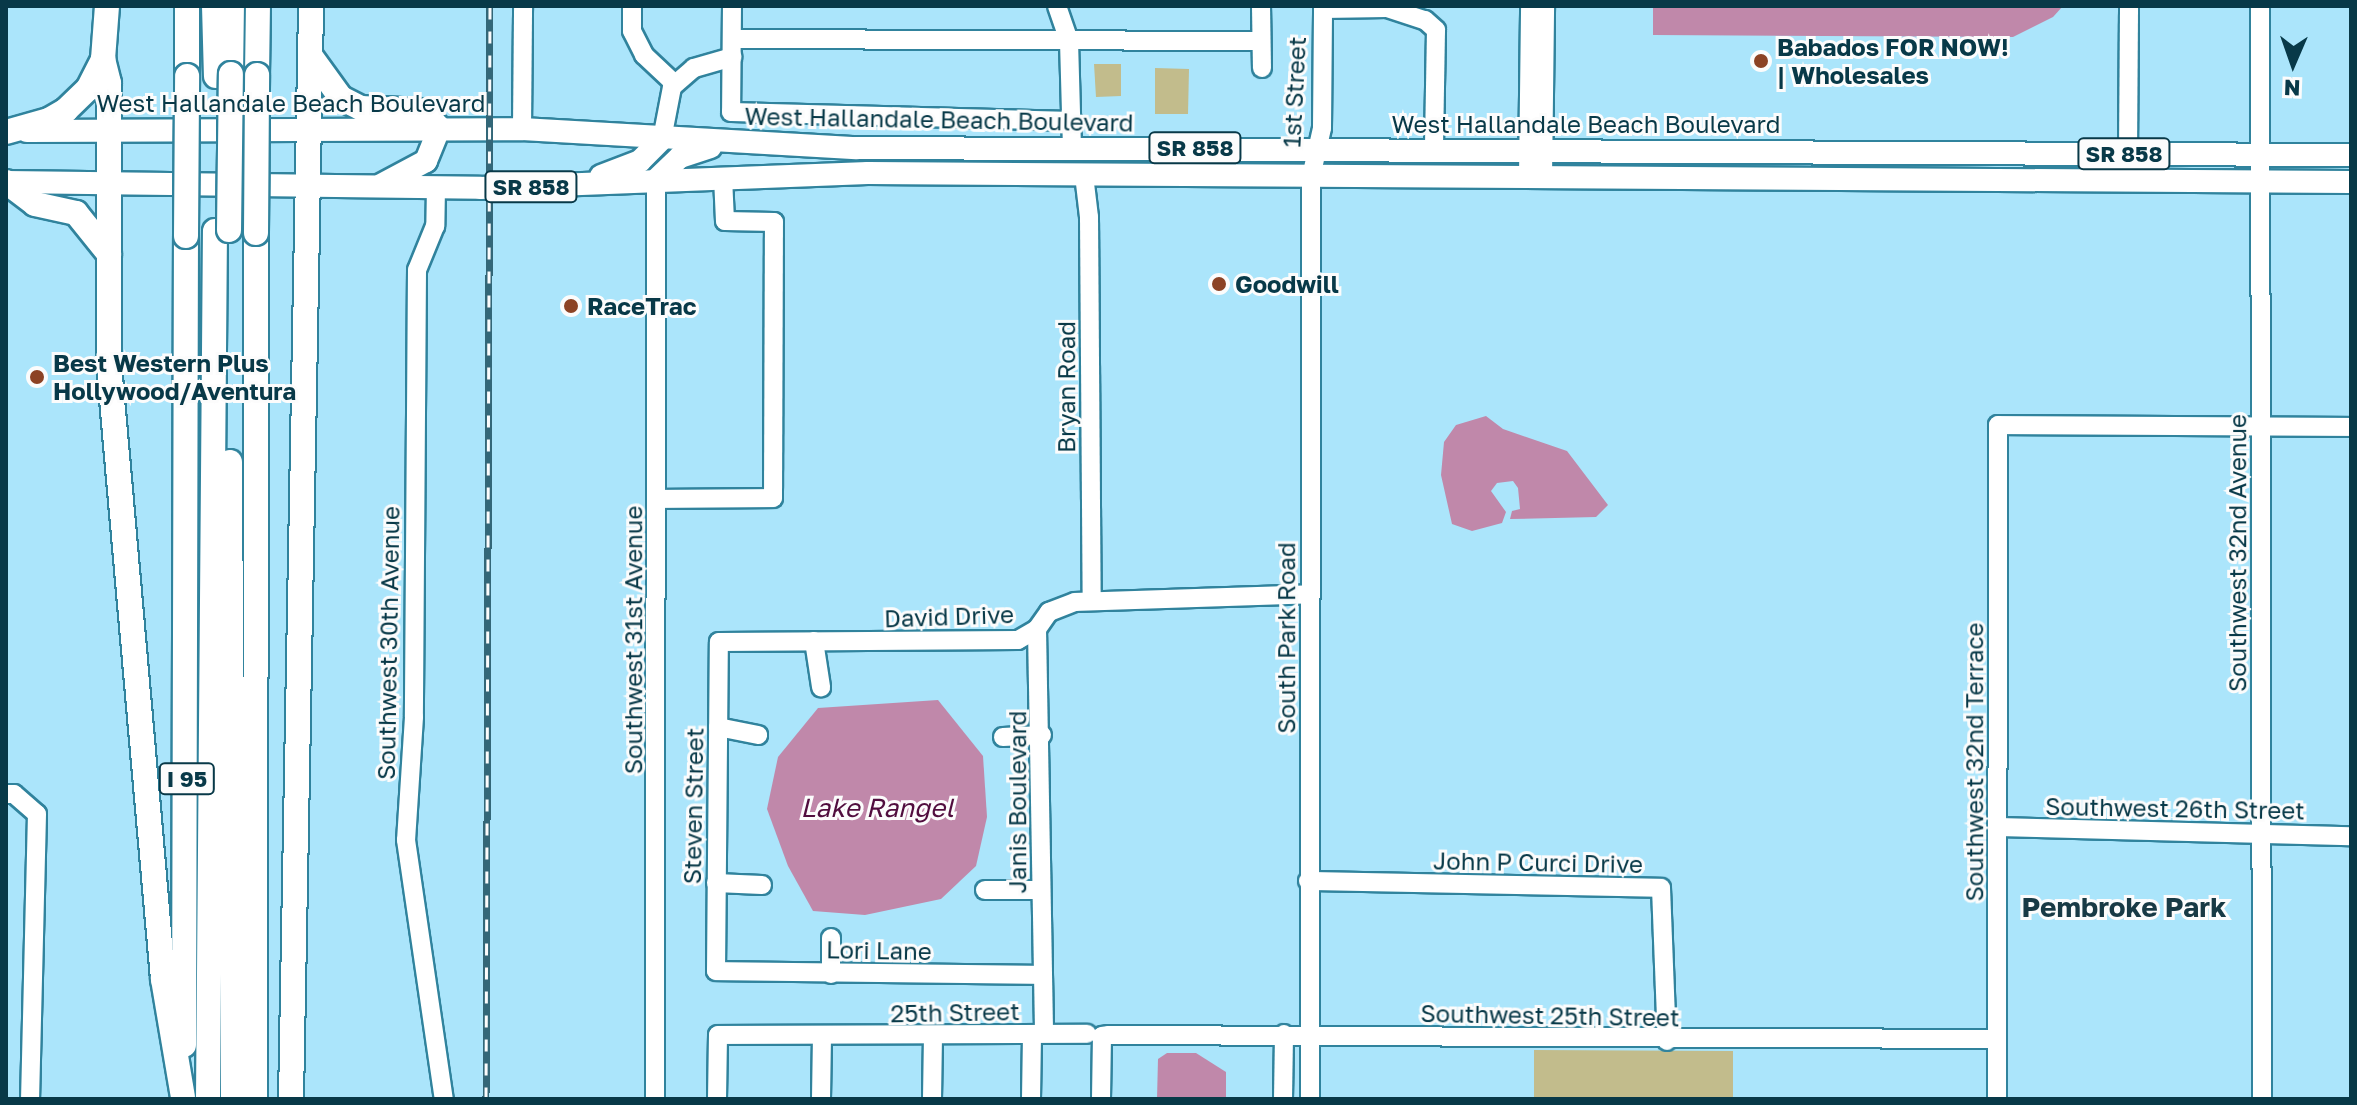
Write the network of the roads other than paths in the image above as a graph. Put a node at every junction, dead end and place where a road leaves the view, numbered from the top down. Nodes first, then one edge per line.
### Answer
1 (107, 6) edge
2 (187, 6) edge
3 (214, 6) edge
4 (232, 6) edge
5 (258, 6) edge
6 (311, 6) edge
7 (523, 6) edge
8 (632, 6) edge
9 (732, 6) edge
10 (1057, 6) edge
11 (1261, 6) edge
12 (1530, 6) edge
13 (1545, 6) edge
14 (2129, 6) edge
15 (2260, 6) edge
16 (1317, 8) edge
17 (1069, 41) junction
18 (1261, 41) junction
19 (1537, 43) junction
20 (732, 48) junction
21 (312, 58) junction
22 (103, 59) junction
23 (1262, 68) dead end
24 (223, 75) junction
25 (675, 84) junction
26 (1073, 121) junction
27 (439, 128) junction
28 (522, 129) junction
29 (110, 130) junction
30 (6, 132) edge
31 (312, 132) junction
32 (662, 139) junction
33 (735, 142) junction
34 (1318, 143) junction
35 (1072, 148) junction
36 (1536, 148) junction
37 (1434, 149) junction
38 (1821, 152) junction
39 (1988, 153) junction
40 (2128, 154) junction
41 (2260, 155) junction
42 (2351, 155) edge
43 (1009, 175) junction
44 (1084, 175) junction
45 (723, 177) junction
46 (1311, 177) junction
47 (1535, 177) junction
48 (1656, 177) junction
49 (1828, 178) junction
50 (656, 180) junction
51 (2260, 181) junction
52 (6, 182) edge
53 (2351, 182) edge
54 (109, 185) junction
55 (436, 187) junction
56 (569, 187) junction
57 (309, 188) junction
58 (375, 188) junction
59 (222, 231) junction
60 (109, 254) junction
61 (2261, 426) junction
62 (2351, 427) edge
63 (187, 461) junction
64 (658, 499) junction
65 (1310, 594) junction
66 (1092, 600) junction
67 (259, 617) junction
68 (1037, 629) junction
69 (814, 641) junction
70 (719, 642) joint
71 (821, 687) dead end
72 (718, 727) junction
73 (758, 735) dead end
74 (1042, 735) junction
75 (1003, 737) dead end
76 (6, 794) edge
77 (1998, 827) junction
78 (2262, 835) junction
79 (2351, 836) edge
80 (1308, 881) junction
81 (716, 883) junction
82 (762, 885) dead end
83 (985, 890) dead end
84 (1041, 890) junction
85 (209, 911) junction
86 (831, 938) dead end
87 (716, 971) joint
88 (831, 974) junction
89 (1042, 975) junction
90 (233, 1031) junction
91 (1038, 1031) junction
92 (1284, 1034) junction
93 (1310, 1034) junction
94 (822, 1035) junction
95 (1095, 1035) junction
96 (933, 1037) junction
97 (1997, 1039) junction
98 (1667, 1041) junction
99 (182, 1098) edge
100 (30, 1099) edge
101 (208, 1099) edge
102 (233, 1099) edge
103 (255, 1099) edge
104 (291, 1099) edge
105 (444, 1099) edge
106 (655, 1099) edge
107 (717, 1099) edge
108 (821, 1099) edge
109 (932, 1099) edge
110 (1031, 1099) edge
111 (1101, 1099) edge
112 (1283, 1099) edge
113 (1310, 1099) edge
114 (1997, 1099) edge
115 (2262, 1099) edge

1 - 22 highway
2 - 63 highway, I 95, bridge
3 - 24 highway
4 - 24 highway
5 - 67 highway, bridge
6 - 21 highway
7 - 28 street
8 - 25 street
9 - 20 street
10 - 17 street
11 - 18 street
12 - 19 street
13 - 19 street
14 - 40 street
15 - 41 street, Southwest 32nd Avenue
16 - 34 street, 1st Street
16 - 37 street
17 - 18 street
17 - 20 street
17 - 26 street
18 - 23 street
19 - 36 street
20 - 25 street
20 - 26 street
21 - 27 highway
21 - 31 highway
22 - 29 highway
22 - 30 highway
24 - 59 highway, bridge
25 - 32 street
26 - 35 street
27 - 28 main road, West Hallandale Beach Boulevard / SR 858
27 - 31 main road, West Hallandale Beach Boulevard / SR 858
27 - 58 main road
28 - 32 main road, West Hallandale Beach Boulevard / SR 858
29 - 30 main road, West Hallandale Beach Boulevard / SR 858
29 - 31 main road, West Hallandale Beach Boulevard / SR 858
29 - 54 highway
31 - 57 highway
32 - 33 main road, West Hallandale Beach Boulevard / SR 858
32 - 56 main road
33 - 35 main road, West Hallandale Beach Boulevard / SR 858
33 - 50 main road
34 - 35 main road, West Hallandale Beach Boulevard / SR 858
34 - 37 main road, West Hallandale Beach Boulevard / SR 858
34 - 46 street, 1st Street
35 - 43 main road
36 - 37 main road, West Hallandale Beach Boulevard / SR 858
36 - 38 main road, West Hallandale Beach Boulevard / SR 858
36 - 47 street
38 - 39 main road, West Hallandale Beach Boulevard / SR 858
38 - 48 main road
39 - 40 main road, West Hallandale Beach Boulevard / SR 858
39 - 49 main road
40 - 41 main road, West Hallandale Beach Boulevard / SR 858
41 - 42 main road, West Hallandale Beach Boulevard / SR 858
41 - 51 street, Southwest 32nd Avenue
43 - 44 main road, SR 858
43 - 45 main road, SR 858
44 - 46 main road, SR 858
44 - 66 street, Bryan Road
45 - 50 main road, SR 858
45 - 64 street
46 - 47 main road, SR 858
46 - 65 street, South Park Road
47 - 48 main road, SR 858
48 - 49 main road, SR 858
49 - 51 main road, SR 858
50 - 56 main road, SR 858
50 - 64 street, Southwest 31st Avenue
51 - 53 main road, SR 858
51 - 61 street, Southwest 32nd Avenue
52 - 54 main road, SR 858
52 - 60 highway
54 - 57 main road, SR 858
54 - 60 highway
55 - 56 main road, SR 858
55 - 58 main road, SR 858
55 - 105 street, Southwest 30th Avenue
57 - 58 main road, SR 858
57 - 104 highway
59 - 85 highway
59 - 90 highway
60 - 99 highway
61 - 62 street
61 - 77 street, Southwest 32nd Terrace
61 - 78 street, Southwest 32nd Avenue
63 - 85 highway
63 - 99 highway, I 95
64 - 106 street, Southwest 31st Avenue
65 - 66 street, David Drive
65 - 80 street, South Park Road
66 - 68 street, David Drive
67 - 90 highway
67 - 103 highway
68 - 69 street, David Drive
68 - 74 street, Janis Boulevard
69 - 70 street, David Drive
69 - 71 street
70 - 72 street, Steven Street
72 - 73 street
72 - 81 street, Steven Street
74 - 75 street
74 - 84 street, Janis Boulevard
76 - 100 street
77 - 78 street, Southwest 26th Street
77 - 97 street, Southwest 32nd Terrace
78 - 79 street, Southwest 26th Street
78 - 115 street, Southwest 32nd Avenue
80 - 93 street, South Park Road
80 - 98 street, John P Curci Drive
81 - 82 street
81 - 87 street, Steven Street
83 - 84 street
84 - 89 street, Janis Boulevard
85 - 101 highway
86 - 88 street
87 - 88 street, Lori Lane
88 - 89 street, Lori Lane
89 - 91 street, Janis Boulevard
90 - 102 highway
91 - 95 street, 25th Street
91 - 96 street, 25th Street
91 - 110 street, Janis Boulevard
92 - 93 street, Southwest 25th Street
92 - 95 street, Southwest 25th Street
92 - 112 street
93 - 98 street, Southwest 25th Street
93 - 113 street, South Park Road
94 - 96 street, 25th Street
94 - 107 street, 25th Street
94 - 108 street
95 - 111 street
96 - 109 street
97 - 98 street, Southwest 25th Street
97 - 114 street, Southwest 32nd Terrace

